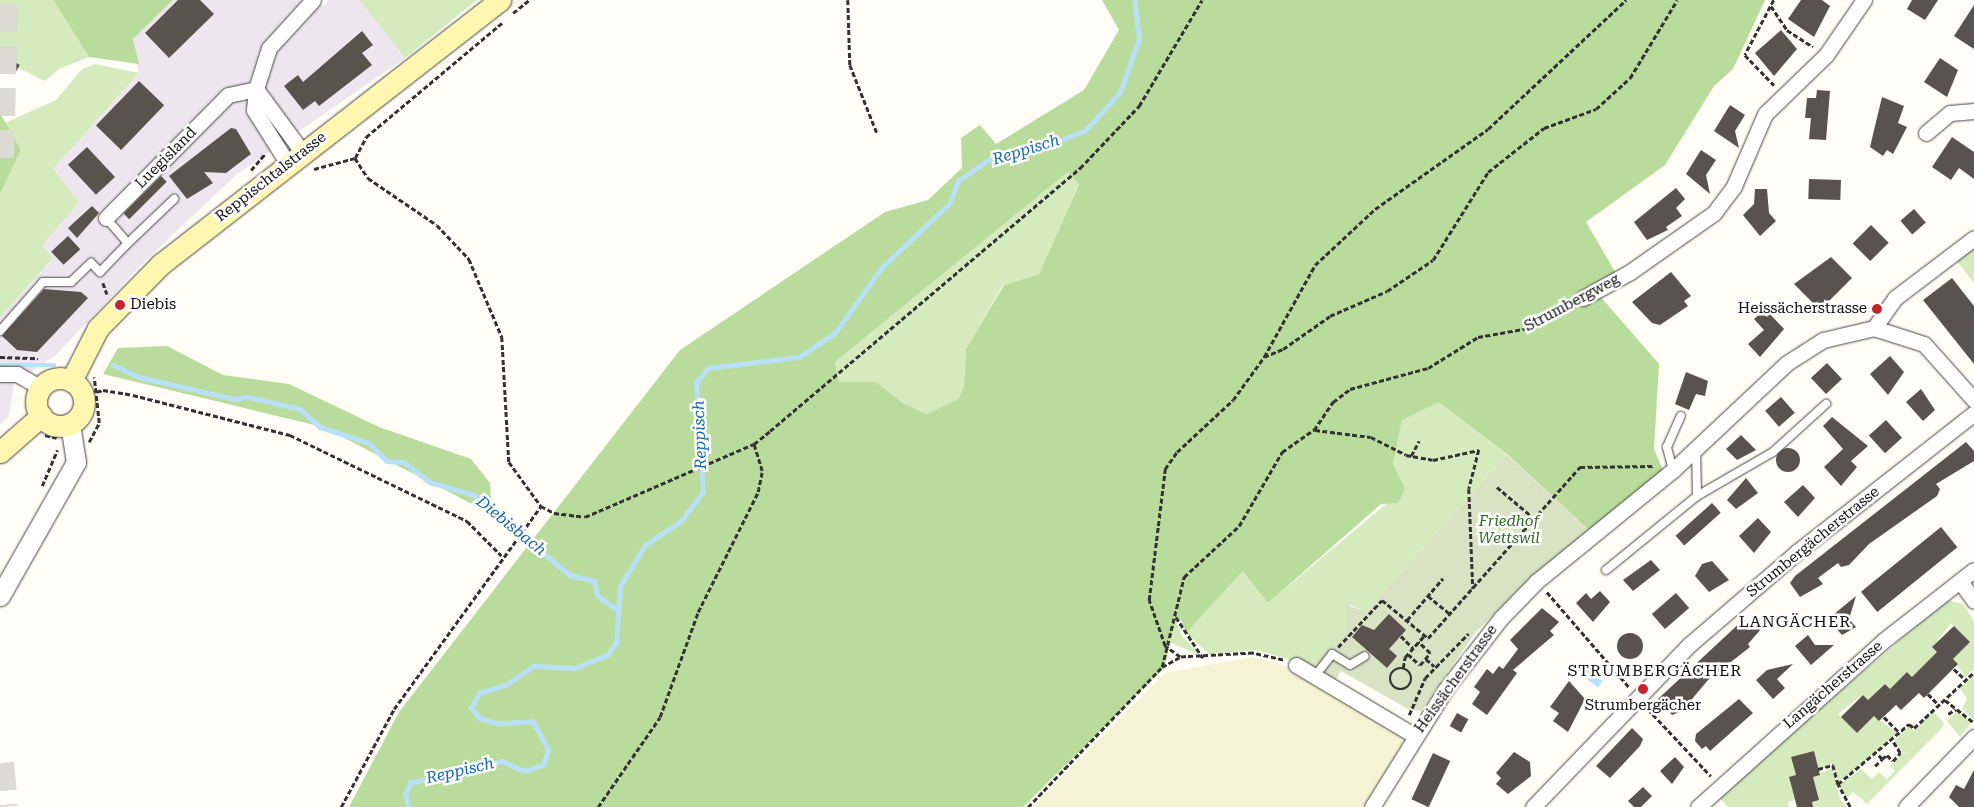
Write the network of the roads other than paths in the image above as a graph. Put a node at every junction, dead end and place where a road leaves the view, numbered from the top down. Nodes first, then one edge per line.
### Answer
1 (313, 0) edge
2 (500, 0) edge
3 (1864, 0) edge
4 (256, 89) junction
5 (1974, 111) edge
6 (1926, 133) dead end
7 (299, 163) junction
8 (174, 200) dead end
9 (106, 218) joint
10 (1974, 238) edge
11 (128, 243) junction
12 (1584, 298) road end
13 (1874, 328) junction
14 (0, 330) edge
15 (0, 374) edge
16 (41, 388) junction
17 (83, 389) junction
18 (1974, 400) edge
19 (1826, 404) dead end
20 (1974, 414) edge
21 (41, 416) junction
22 (1681, 416) dead end
23 (70, 423) junction
24 (1696, 448) junction
25 (0, 452) edge
26 (1673, 470) junction
27 (1697, 496) junction
28 (1606, 570) dead end
29 (1974, 570) edge
30 (1960, 581) junction
31 (0, 596) edge
32 (1974, 601) edge
33 (1365, 656) dead end
34 (1296, 665) road end
35 (1315, 676) junction
36 (1409, 732) junction
37 (1974, 737) edge
38 (1372, 807) edge
39 (1533, 807) edge
40 (1698, 807) edge
41 (1906, 807) edge

1 - 4 street
2 - 7 main road, Reppischtalstrasse
3 - 12 street, Strumbergweg
4 - 7 street
4 - 7 street
4 - 9 street, Luegisland
5 - 6 street
7 - 17 main road, Reppischtalstrasse
8 - 11 lane
9 - 11 lane, Luegisland
10 - 13 street
11 - 14 lane
13 - 18 street
13 - 24 street, Heissächerstrasse
15 - 16 street
16 - 17 main road
16 - 21 main road
17 - 23 main road, Reppischtalstrasse
19 - 27 lane
20 - 39 street, Strumbergächerstrasse
21 - 23 main road
21 - 25 main road
22 - 26 lane
23 - 31 street
24 - 26 street, Heissächerstrasse
24 - 27 lane
26 - 36 street, Heissächerstrasse
27 - 28 lane
29 - 30 street, Langächerstrasse
30 - 32 street
30 - 40 street, Langächerstrasse
33 - 35 lane
34 - 35 street
35 - 36 street
36 - 38 street, Heissächerstrasse
37 - 41 street

